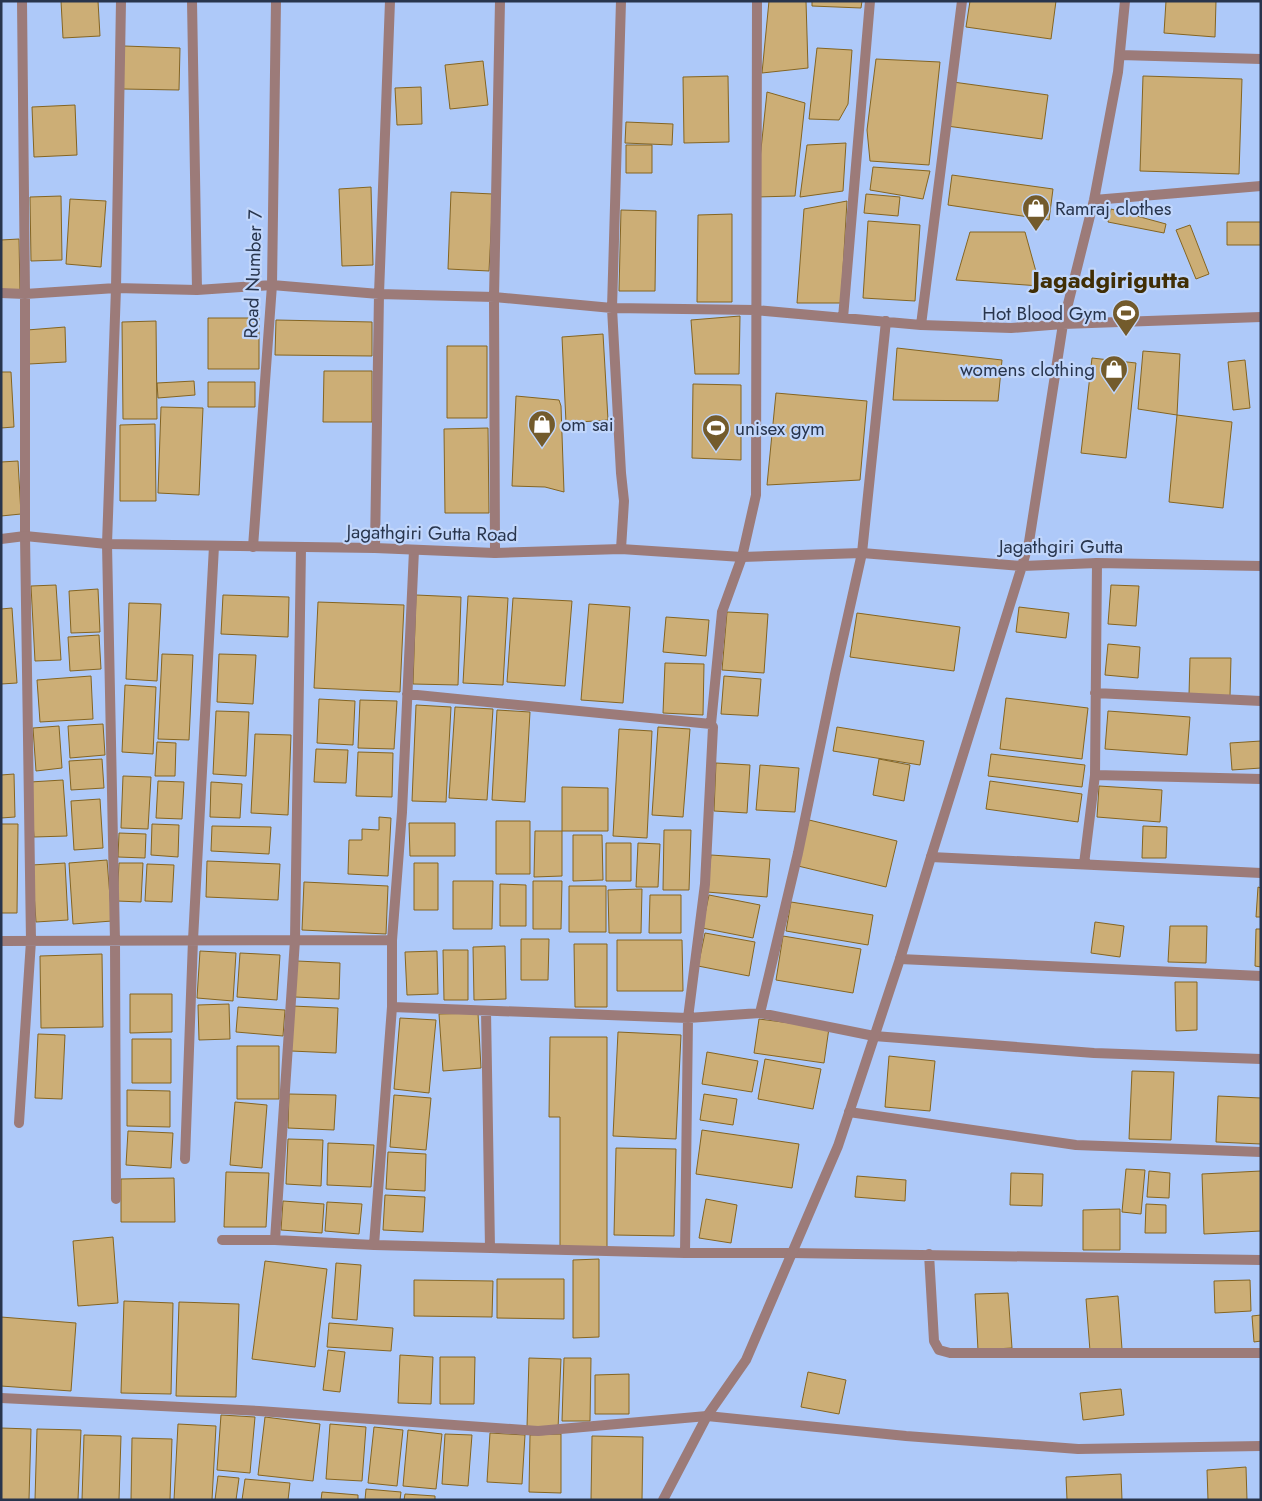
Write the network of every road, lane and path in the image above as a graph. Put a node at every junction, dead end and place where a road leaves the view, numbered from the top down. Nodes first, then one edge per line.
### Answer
1 (22, 1) edge
2 (121, 1) edge
3 (192, 1) edge
4 (276, 1) edge
5 (390, 1) edge
6 (500, 1) edge
7 (621, 1) edge
8 (756, 1) edge
9 (870, 1) edge
10 (962, 1) edge
11 (1125, 1) edge
12 (1120, 55) junction
13 (1261, 59) edge
14 (1261, 186) edge
15 (1094, 200) junction
16 (272, 285) junction
17 (116, 288) junction
18 (197, 290) junction
19 (1, 293) edge
20 (25, 294) junction
21 (379, 294) junction
22 (494, 297) junction
23 (612, 308) junction
24 (755, 310) junction
25 (1261, 317) edge
26 (843, 318) junction
27 (886, 321) junction
28 (1063, 324) junction
29 (921, 325) junction
30 (25, 536) junction
31 (1, 539) edge
32 (107, 544) junction
33 (214, 546) junction
34 (253, 547) junction
35 (301, 548) junction
36 (375, 548) junction
37 (621, 549) junction
38 (414, 550) junction
39 (495, 553) junction
40 (862, 553) junction
41 (742, 557) junction
42 (1097, 564) junction
43 (1022, 566) junction
44 (1261, 566) edge
45 (1095, 693) junction
46 (407, 694) junction
47 (1261, 700) edge
48 (711, 724) junction
49 (1095, 775) junction
50 (1261, 779) edge
51 (931, 857) junction
52 (1084, 864) junction
53 (1261, 873) edge
54 (193, 940) junction
55 (295, 940) junction
56 (392, 940) junction
57 (1, 941) edge
58 (31, 941) junction
59 (115, 941) junction
60 (900, 959) junction
61 (1261, 976) edge
62 (392, 1007) junction
63 (486, 1011) junction
64 (760, 1013) junction
65 (688, 1018) junction
66 (874, 1036) junction
67 (1261, 1059) edge
68 (849, 1112) junction
69 (19, 1123) dead end
70 (1261, 1152) edge
71 (185, 1159) dead end
72 (116, 1199) dead end
73 (222, 1240) dead end
74 (275, 1240) junction
75 (374, 1245) junction
76 (490, 1248) junction
77 (685, 1253) junction
78 (791, 1253) junction
79 (929, 1254) junction
80 (1261, 1260) edge
81 (1261, 1353) edge
82 (1, 1398) edge
83 (707, 1416) junction
84 (1261, 1446) edge
85 (663, 1500) edge

1 - 20 street
2 - 17 street
3 - 18 street
4 - 16 street, Road Number 7
5 - 21 street
6 - 22 street
7 - 23 street
8 - 24 street
9 - 26 street
10 - 29 street
11 - 12 street
12 - 13 street
12 - 15 street
14 - 15 street
15 - 28 street
16 - 18 street
16 - 21 street
16 - 34 street, Road Number 7
17 - 18 street
17 - 20 street
17 - 32 street
19 - 20 street
20 - 30 street
21 - 22 street
21 - 36 street
22 - 23 street
22 - 39 street
23 - 24 street
23 - 37 street
24 - 26 street
24 - 41 street
25 - 28 street
26 - 27 street
27 - 29 street
27 - 40 street
28 - 29 street
28 - 43 street
30 - 31 street, Jagathgiri Gutta Road
30 - 32 street, Jagathgiri Gutta Road
30 - 58 street
32 - 33 street, Jagathgiri Gutta Road
32 - 59 street
33 - 34 street, Jagathgiri Gutta Road
33 - 54 street
34 - 35 street, Jagathgiri Gutta Road
35 - 36 street, Jagathgiri Gutta Road
35 - 55 street
36 - 38 street, Jagathgiri Gutta Road
37 - 39 street, Jagathgiri Gutta Road
37 - 41 street, Jagathgiri Gutta Road
38 - 39 street, Jagathgiri Gutta Road
38 - 46 street
40 - 41 street, Jagathgiri Gutta Road
40 - 43 street, Jagathgiri Gutta
40 - 64 street
41 - 48 street
42 - 43 street, Jagathgiri Gutta
42 - 44 street, Jagathgiri Gutta
42 - 45 street
43 - 51 street
45 - 47 street
45 - 49 street
46 - 48 street
46 - 56 street
48 - 65 street
49 - 50 street
49 - 52 street
51 - 52 street
51 - 60 street
52 - 53 street
54 - 55 street
54 - 59 street
54 - 71 street
55 - 56 street
55 - 74 street
56 - 62 street
57 - 58 street
58 - 59 street
58 - 69 street
59 - 72 street
60 - 61 street
60 - 66 street
62 - 63 street
62 - 75 street
63 - 65 street
63 - 76 street
64 - 65 street
64 - 66 street
65 - 77 street
66 - 67 street
66 - 68 street
68 - 70 street
68 - 78 street
73 - 74 street
74 - 75 street
75 - 76 street
76 - 77 street
77 - 78 street
78 - 79 street
78 - 83 street
79 - 80 street
79 - 81 street
82 - 83 street
83 - 84 street
83 - 85 street

